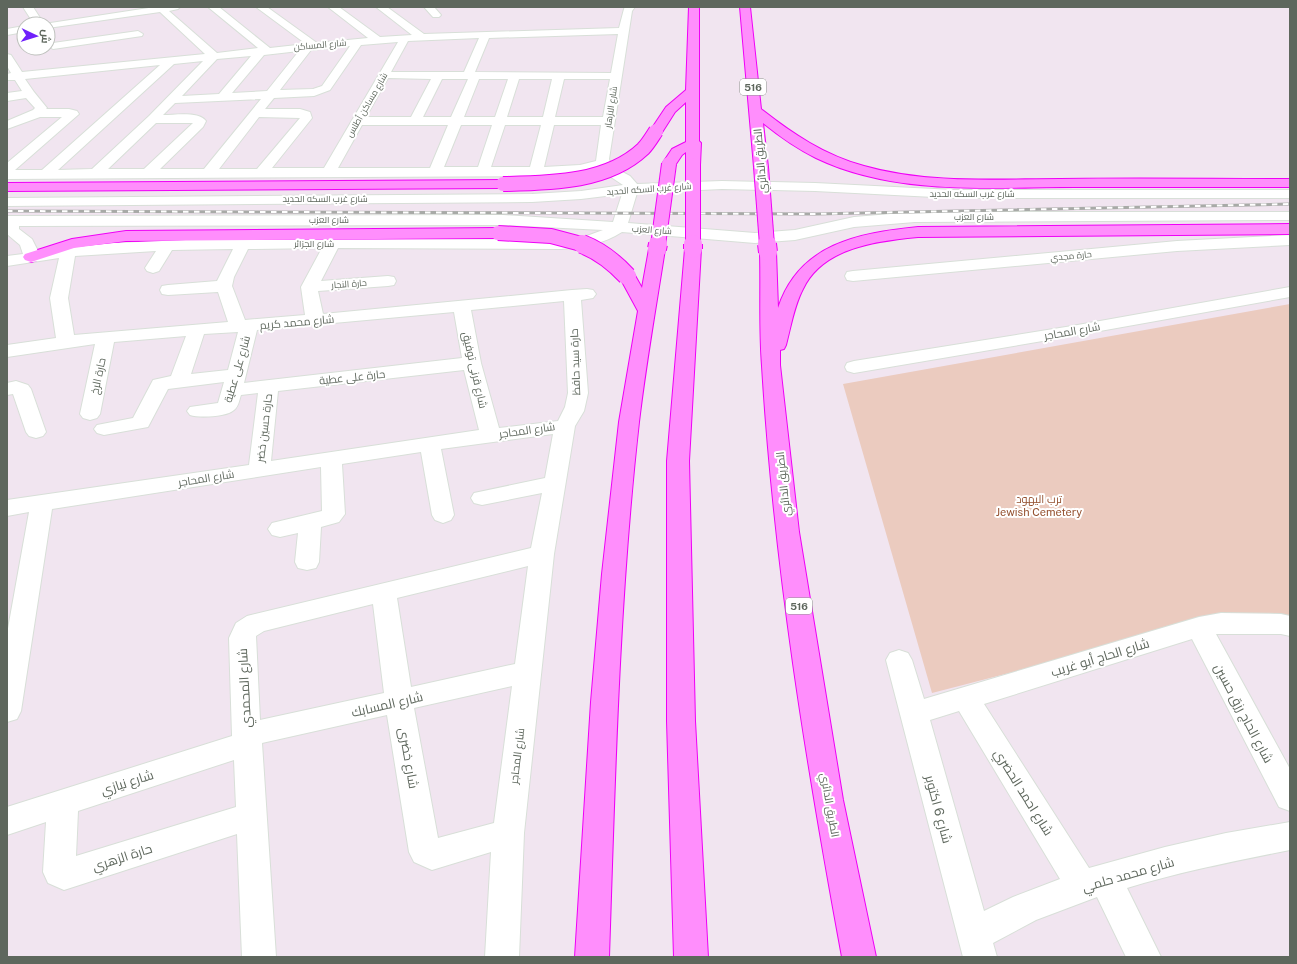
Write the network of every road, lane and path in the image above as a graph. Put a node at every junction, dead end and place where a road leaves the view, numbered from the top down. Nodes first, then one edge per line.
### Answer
1 (28, 7) edge
2 (105, 7) edge
3 (131, 7) edge
4 (175, 7) edge
5 (213, 7) edge
6 (261, 7) edge
7 (333, 7) edge
8 (381, 7) edge
9 (429, 7) edge
10 (694, 7) edge
11 (745, 7) edge
12 (627, 8) edge
13 (162, 9) junction
14 (117, 10) edge
15 (66, 12) dead end
16 (436, 15) dead end
17 (36, 16) edge
18 (56, 23) edge
19 (623, 31) junction
20 (485, 36) junction
21 (422, 37) junction
22 (405, 38) junction
23 (378, 40) junction
24 (56, 42) edge
25 (358, 42) junction
26 (311, 46) junction
27 (56, 50) edge
28 (151, 50) dead end
29 (264, 51) junction
30 (214, 56) junction
31 (167, 60) junction
32 (8, 61) edge
33 (69, 70) junction
34 (385, 75) junction
35 (438, 75) junction
36 (472, 75) junction
37 (515, 75) junction
38 (559, 75) junction
39 (12, 76) edge
40 (616, 76) junction
41 (692, 91) junction
42 (29, 94) junction
43 (271, 94) junction
44 (223, 96) junction
45 (7, 97) edge
46 (171, 100) junction
47 (756, 111) junction
48 (38, 113) junction
49 (255, 113) junction
50 (152, 119) junction
51 (415, 120) junction
52 (456, 120) junction
53 (500, 120) junction
54 (548, 120) junction
55 (358, 121) junction
56 (609, 121) junction
57 (7, 125) edge
58 (694, 143) junction
59 (602, 164) junction
60 (7, 170) edge
61 (328, 172) junction
62 (435, 172) junction
63 (483, 172) junction
64 (536, 172) junction
65 (148, 173) junction
66 (208, 173) junction
67 (261, 173) junction
68 (45, 174) junction
69 (96, 174) junction
70 (7, 175) edge
71 (1290, 183) edge
72 (7, 187) edge
73 (631, 189) junction
74 (1290, 194) edge
75 (7, 202) edge
76 (1290, 216) edge
77 (10, 221) edge
78 (619, 227) junction
79 (1290, 230) edge
80 (1290, 240) edge
81 (243, 244) junction
82 (332, 244) junction
83 (167, 246) junction
84 (68, 252) junction
85 (31, 257) junction
86 (7, 261) edge
87 (153, 268) dead end
88 (853, 276) dead end
89 (388, 281) dead end
90 (224, 286) junction
91 (309, 287) junction
92 (168, 290) dead end
93 (1290, 292) edge
94 (580, 295) joint
95 (461, 306) junction
96 (647, 312) junction
97 (315, 320) junction
98 (244, 326) junction
99 (197, 330) junction
100 (106, 337) junction
101 (66, 341) junction
102 (7, 352) edge
103 (472, 363) junction
104 (771, 365) junction
105 (854, 367) dead end
106 (179, 381) junction
107 (234, 382) junction
108 (269, 386) junction
109 (7, 389) edge
110 (197, 411) dead end
111 (90, 414) dead end
112 (565, 426) junction
113 (104, 429) dead end
114 (36, 432) dead end
115 (491, 435) junction
116 (430, 444) junction
117 (331, 459) junction
118 (259, 470) junction
119 (554, 483) junction
120 (482, 498) dead end
121 (42, 503) junction
122 (7, 508) edge
123 (443, 515) dead end
124 (310, 522) junction
125 (280, 529) dead end
126 (542, 554) junction
127 (307, 562) dead end
128 (384, 592) junction
129 (1290, 626) edge
130 (1199, 627) junction
131 (899, 660) dead end
132 (527, 672) junction
133 (10, 674) edge
134 (965, 698) junction
135 (399, 701) junction
136 (7, 710) edge
137 (913, 714) junction
138 (247, 739) junction
139 (1290, 798) edge
140 (63, 803) junction
141 (251, 816) junction
142 (7, 821) edge
143 (508, 833) junction
144 (1289, 838) edge
145 (1094, 883) junction
146 (977, 946) edge
147 (259, 957) edge
148 (502, 957) edge
149 (592, 957) edge
150 (691, 957) edge
151 (859, 957) edge
152 (1144, 957) edge

1 - 17 street
2 - 15 street
3 - 14 street
4 - 13 street
5 - 29 street
6 - 26 street
7 - 23 street
8 - 21 street
9 - 16 street
10 - 41 highway
11 - 47 highway, الطريق الدائري / 516
12 - 19 street, شارع الازهار
13 - 14 street
13 - 30 street
14 - 18 street
14 - 24 street
19 - 20 street, شارع المساكن
19 - 40 street, شارع الازهار
20 - 21 street, شارع المساكن
20 - 36 street
21 - 22 street, شارع المساكن
22 - 23 street, شارع المساكن
22 - 34 street, شارع مساكن أطلس
23 - 25 street, شارع المساكن
25 - 26 street, شارع المساكن
25 - 43 street
26 - 29 street, شارع المساكن
26 - 43 street
27 - 33 street
28 - 31 street
29 - 30 street, شارع المساكن
29 - 44 street
30 - 31 street, شارع المساكن
30 - 46 street
31 - 33 street, شارع المساكن
31 - 68 street
32 - 39 street
33 - 39 street, شارع المساكن
34 - 35 street
34 - 55 street, شارع مساكن أطلس
35 - 36 street
35 - 51 street
36 - 37 street
36 - 52 street
37 - 38 street
37 - 53 street
38 - 40 street
38 - 54 street
39 - 42 street
40 - 56 street, شارع الازهار
41 - 58 highway
41 - 72 highway, bridge
42 - 45 street
42 - 48 street
43 - 44 street
43 - 49 street
44 - 46 street
46 - 50 street
47 - 71 highway
47 - 104 highway, الطريق الدائري / 516, bridge
48 - 57 street
48 - 60 street
49 - 66 street
49 - 67 street
50 - 65 street
50 - 69 street
51 - 52 street
51 - 55 street
52 - 53 street
52 - 62 street
53 - 54 street
53 - 63 street
54 - 56 street
54 - 64 street
55 - 61 street, شارع مساكن أطلس
56 - 59 street, شارع الازهار
58 - 96 highway, bridge
58 - 150 highway, bridge
59 - 64 street
59 - 73 street
61 - 62 street
61 - 67 street
62 - 63 street
63 - 64 street
65 - 66 street
65 - 69 street
66 - 67 street
68 - 69 street
68 - 70 street
73 - 74 street, شارع غرب السكه الحديد
73 - 75 street, شارع غرب السكه الحديد
73 - 78 street
76 - 78 street, شارع العزب
77 - 78 street, شارع العزب
77 - 85 street
78 - 82 street, شارع الجزائر
79 - 104 highway
80 - 88 street, حارة مجدي
81 - 82 street, شارع الجزائر
81 - 83 street, شارع الجزائر
81 - 90 street
82 - 91 street
83 - 84 street, شارع الجزائر
83 - 87 street
84 - 85 street, شارع الجزائر
84 - 101 street
85 - 86 street, شارع الجزائر
85 - 96 highway, bridge
89 - 91 street, حارة النجار
90 - 92 street
90 - 98 street, شارع على عطية
91 - 97 street
93 - 105 street, شارع المحاجر
94 - 95 street, شارع محمد كريم
94 - 112 street, حارة سيد حافظ
95 - 97 street, شارع محمد كريم
95 - 103 street, شارع قرنى توفيق
96 - 149 highway
97 - 98 street, شارع محمد كريم
98 - 99 street, شارع محمد كريم
98 - 107 street, شارع على عطية
99 - 100 street, شارع محمد كريم
99 - 106 street
100 - 101 street, شارع محمد كريم
100 - 111 street, حارة الرخ
101 - 102 street, شارع محمد كريم
103 - 108 street, حارة على عطية
103 - 115 street, شارع قرنى توفيق
104 - 151 highway, الطريق الدائري / 516
106 - 107 street, حارة على عطية
106 - 113 street, حارة على عطية
107 - 108 street, حارة على عطية
107 - 110 street, شارع على عطية
108 - 118 street, حارة حسين خضر
109 - 114 street
112 - 115 street, شارع المحاجر
112 - 119 street, شارع المحاجر
115 - 116 street, شارع المحاجر
116 - 117 street, شارع المحاجر
116 - 123 street
117 - 118 street, شارع المحاجر
117 - 124 street
118 - 121 street, شارع المحاجر
119 - 120 street
119 - 126 street, شارع المحاجر
121 - 122 street, شارع المحاجر
121 - 133 street
124 - 125 street
124 - 127 street
126 - 128 street, شارع المحمدي
126 - 132 street, شارع المحاجر
128 - 135 street, شارع خضرى
128 - 138 street, شارع المحمدي
129 - 130 street, شارع الحاج أبو غريب
130 - 134 street, شارع الحاج أبو غريب
130 - 139 street, شارع الحاج رزق حسين
131 - 137 street, شارع 6 اكتوبر
132 - 135 street, شارع المسابك
132 - 143 street, شارع المحاجر
133 - 136 street
134 - 137 street, شارع الحاج أبو غريب
134 - 145 street, شارع احمد الحضري
135 - 138 street, شارع المسابك
135 - 143 street, شارع خضرى
137 - 146 street, شارع 6 اكتوبر
138 - 140 street, شارع نيازي
138 - 141 street, شارع المحمدي
140 - 141 street, حارة الزهري
140 - 142 street, شارع نيازي
141 - 147 street, شارع المحمدي
143 - 148 street, شارع المحاجر
144 - 145 street, شارع محمد حلمي
145 - 146 street, شارع محمد حلمي
145 - 152 street, شارع احمد الحضري

